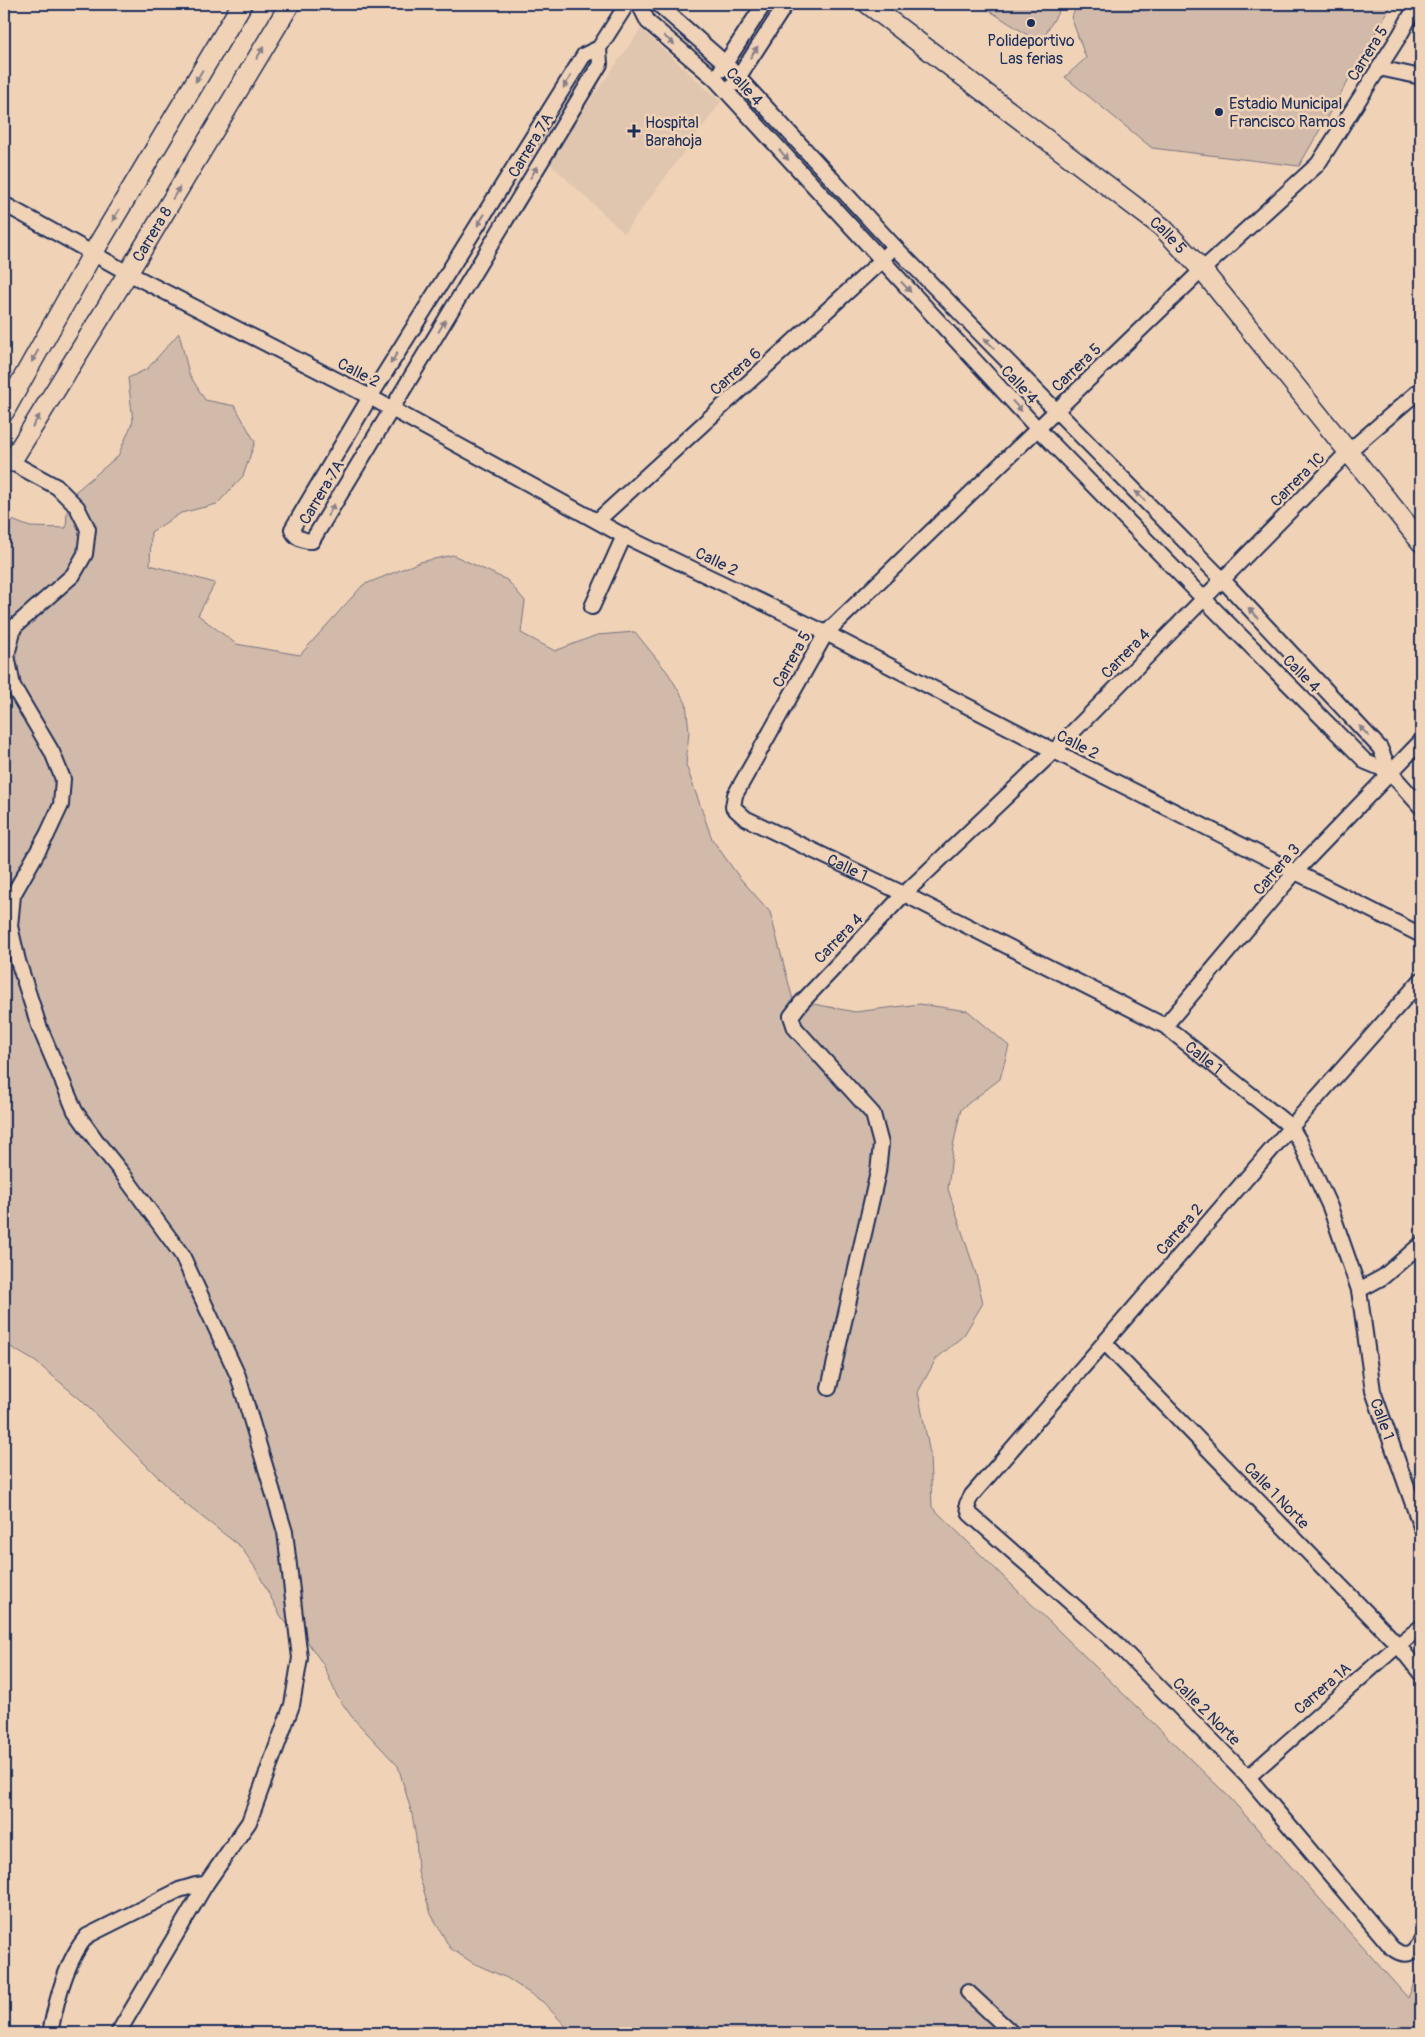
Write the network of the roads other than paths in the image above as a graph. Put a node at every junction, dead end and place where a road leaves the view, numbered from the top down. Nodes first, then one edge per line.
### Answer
1 (242, 4) edge
2 (290, 4) edge
3 (627, 4) edge
4 (639, 4) edge
5 (658, 4) edge
6 (764, 4) edge
7 (786, 4) edge
8 (868, 4) edge
9 (1417, 4) edge
10 (1421, 18) edge
11 (1400, 35) junction
12 (599, 48) junction
13 (725, 63) junction
14 (1379, 68) junction
15 (738, 77) junction
16 (1421, 77) edge
17 (715, 79) junction
18 (728, 93) junction
19 (4, 204) edge
20 (894, 246) junction
21 (93, 254) junction
22 (881, 261) junction
23 (1202, 270) junction
24 (128, 273) junction
25 (1421, 389) edge
26 (370, 396) junction
27 (392, 409) junction
28 (1056, 410) junction
29 (4, 412) edge
30 (1037, 428) junction
31 (1349, 452) junction
32 (7, 460) edge
33 (597, 521) junction
34 (624, 536) junction
35 (1421, 542) edge
36 (1222, 579) junction
37 (1203, 598) junction
38 (592, 607) dead end
39 (826, 632) junction
40 (1421, 741) edge
41 (1054, 752) junction
42 (1390, 772) junction
43 (1421, 807) edge
44 (733, 808) joint
45 (1296, 871) junction
46 (904, 894) junction
47 (1421, 935) edge
48 (1421, 980) edge
49 (1165, 1026) junction
50 (1290, 1127) junction
51 (1421, 1244) edge
52 (1359, 1290) junction
53 (1105, 1343) junction
54 (828, 1388) dead end
55 (967, 1504) joint
56 (1421, 1527) edge
57 (1421, 1627) edge
58 (1398, 1645) junction
59 (1421, 1674) edge
60 (1248, 1778) junction
61 (206, 1884) junction
62 (1421, 1940) edge
63 (968, 1992) dead end
64 (50, 2033) edge
65 (118, 2033) edge
66 (1012, 2033) edge

1 -> 21 street
24 -> 2 street, Carrera 8
3 - 12 street, Carrera 7A
4 -> 17 street, Calle 4
5 - 13 street, Calle 4
6 - 13 street
15 -> 7 street
8 - 23 street, Calle 5
9 - 11 street, Carrera 5
10 - 11 street
11 - 14 street, Carrera 5
12 -> 26 street, Carrera 7A
27 -> 12 street, Carrera 7A
13 - 15 street, Calle 4
13 - 17 street
14 - 16 street
14 - 23 street, Carrera 5
15 - 18 street
15 - 20 street, Calle 4
17 - 18 street, Calle 4
18 -> 22 street, Calle 4
19 - 21 street, Calle 2
20 - 22 street, Carrera 6
28 -> 20 street, Calle 4
21 - 24 street, Calle 2
21 -> 29 street
22 -> 30 street, Calle 4
22 - 33 street, Carrera 6
23 - 28 street, Carrera 5
23 - 31 street, Calle 5
24 - 26 street, Calle 2
32 -> 24 street, Carrera 8
25 - 31 street, Carrera 1C
26 - 27 street, Calle 2
26 -> 27 street, Carrera 7A
27 - 33 street, Calle 2
28 - 30 street, Carrera 5
36 -> 28 street, Calle 4
30 - 37 street, Calle 4
30 - 39 street, Carrera 5
31 - 35 street, Calle 5
31 - 36 street, Carrera 1C
32 - 61 street
33 - 34 street, Calle 2
34 - 38 street
34 - 39 street, Calle 2
36 - 37 street, Carrera 1C
42 -> 36 street, Calle 4
37 - 41 street, Carrera 4
37 - 42 street, Calle 4
39 - 41 street, Calle 2
39 - 44 street, Carrera 5
40 - 42 street, Carrera 3
41 - 45 street, Calle 2
41 - 46 street, Carrera 4
42 - 43 street, Calle 4
42 - 45 street, Carrera 3
44 - 46 street, Calle 1
45 - 47 street, Calle 2
45 - 49 street, Carrera 3
46 - 49 street, Calle 1
46 - 54 street, Carrera 4
48 - 50 street, Carrera 2
49 - 50 street, Calle 1
50 - 52 street, Calle 1
50 - 53 street, Carrera 2
51 - 52 street
52 - 56 street, Calle 1
53 - 55 street, Carrera 2
53 - 58 street, Calle 1 Norte
55 - 60 street, Calle 2 Norte
57 - 58 street, Carrera 1A
58 - 59 street, Calle 1 Norte
58 - 60 street, Carrera 1A
60 - 62 street, Calle 2 Norte
61 - 64 street
61 - 65 street
63 - 66 street

